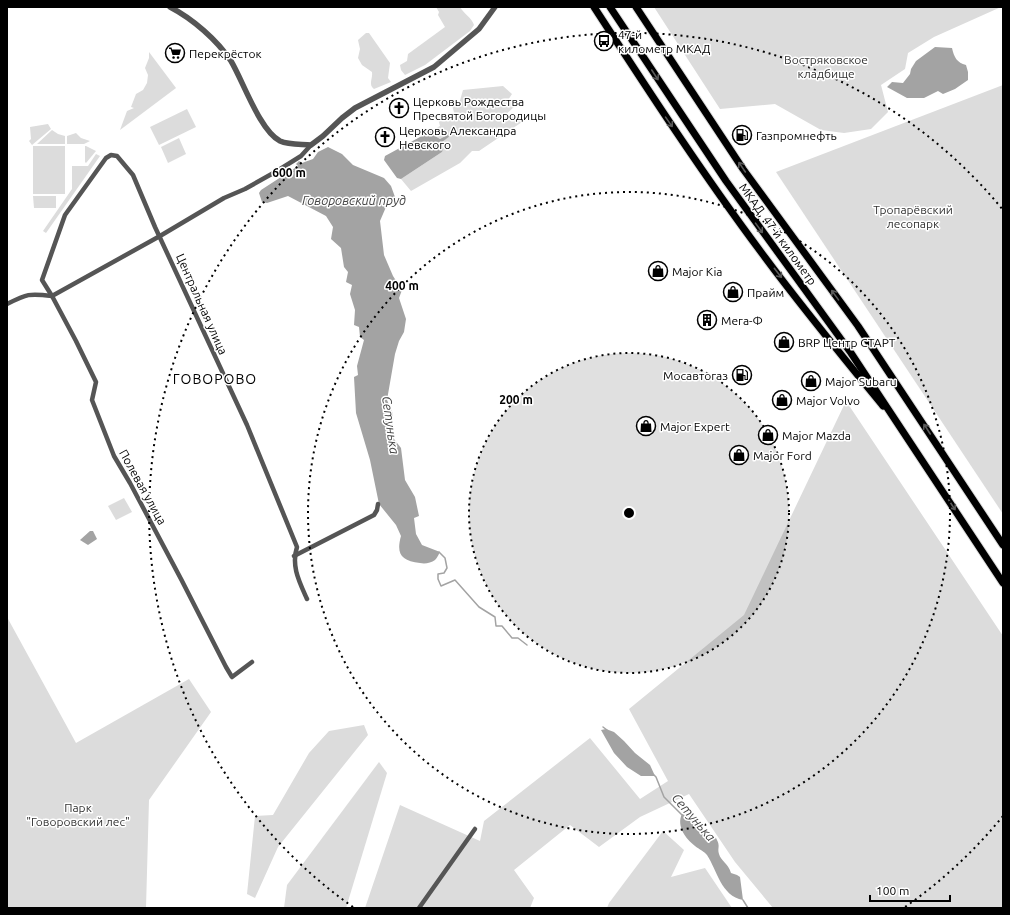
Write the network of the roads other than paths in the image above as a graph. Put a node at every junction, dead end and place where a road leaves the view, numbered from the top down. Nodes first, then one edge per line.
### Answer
1 (170, 7) edge
2 (495, 7) edge
3 (594, 7) edge
4 (610, 7) edge
5 (636, 7) edge
6 (311, 145) junction
7 (160, 236) junction
8 (42, 280) joint
9 (52, 296) junction
10 (7, 304) edge
11 (899, 425) junction
12 (378, 504) dead end
13 (1003, 545) edge
14 (294, 556) junction
15 (1003, 583) edge
16 (307, 599) dead end
17 (252, 662) dead end
18 (475, 828) dead end
19 (419, 908) edge

1 - 6 street
2 - 6 street
3 -> 11 main road
4 -> 11 main road, МКАД, 47-й километр
13 -> 5 main road, МКАД, 47-й километр
6 - 7 street
7 - 8 street, Центральная улица
7 - 9 street
7 - 14 street, Центральная улица
8 - 9 street, Полевая улица
9 - 10 street
9 - 17 street, Полевая улица
11 -> 15 main road, МКАД, 47-й километр
12 - 14 street
14 - 16 street, Центральная улица
18 - 19 street

